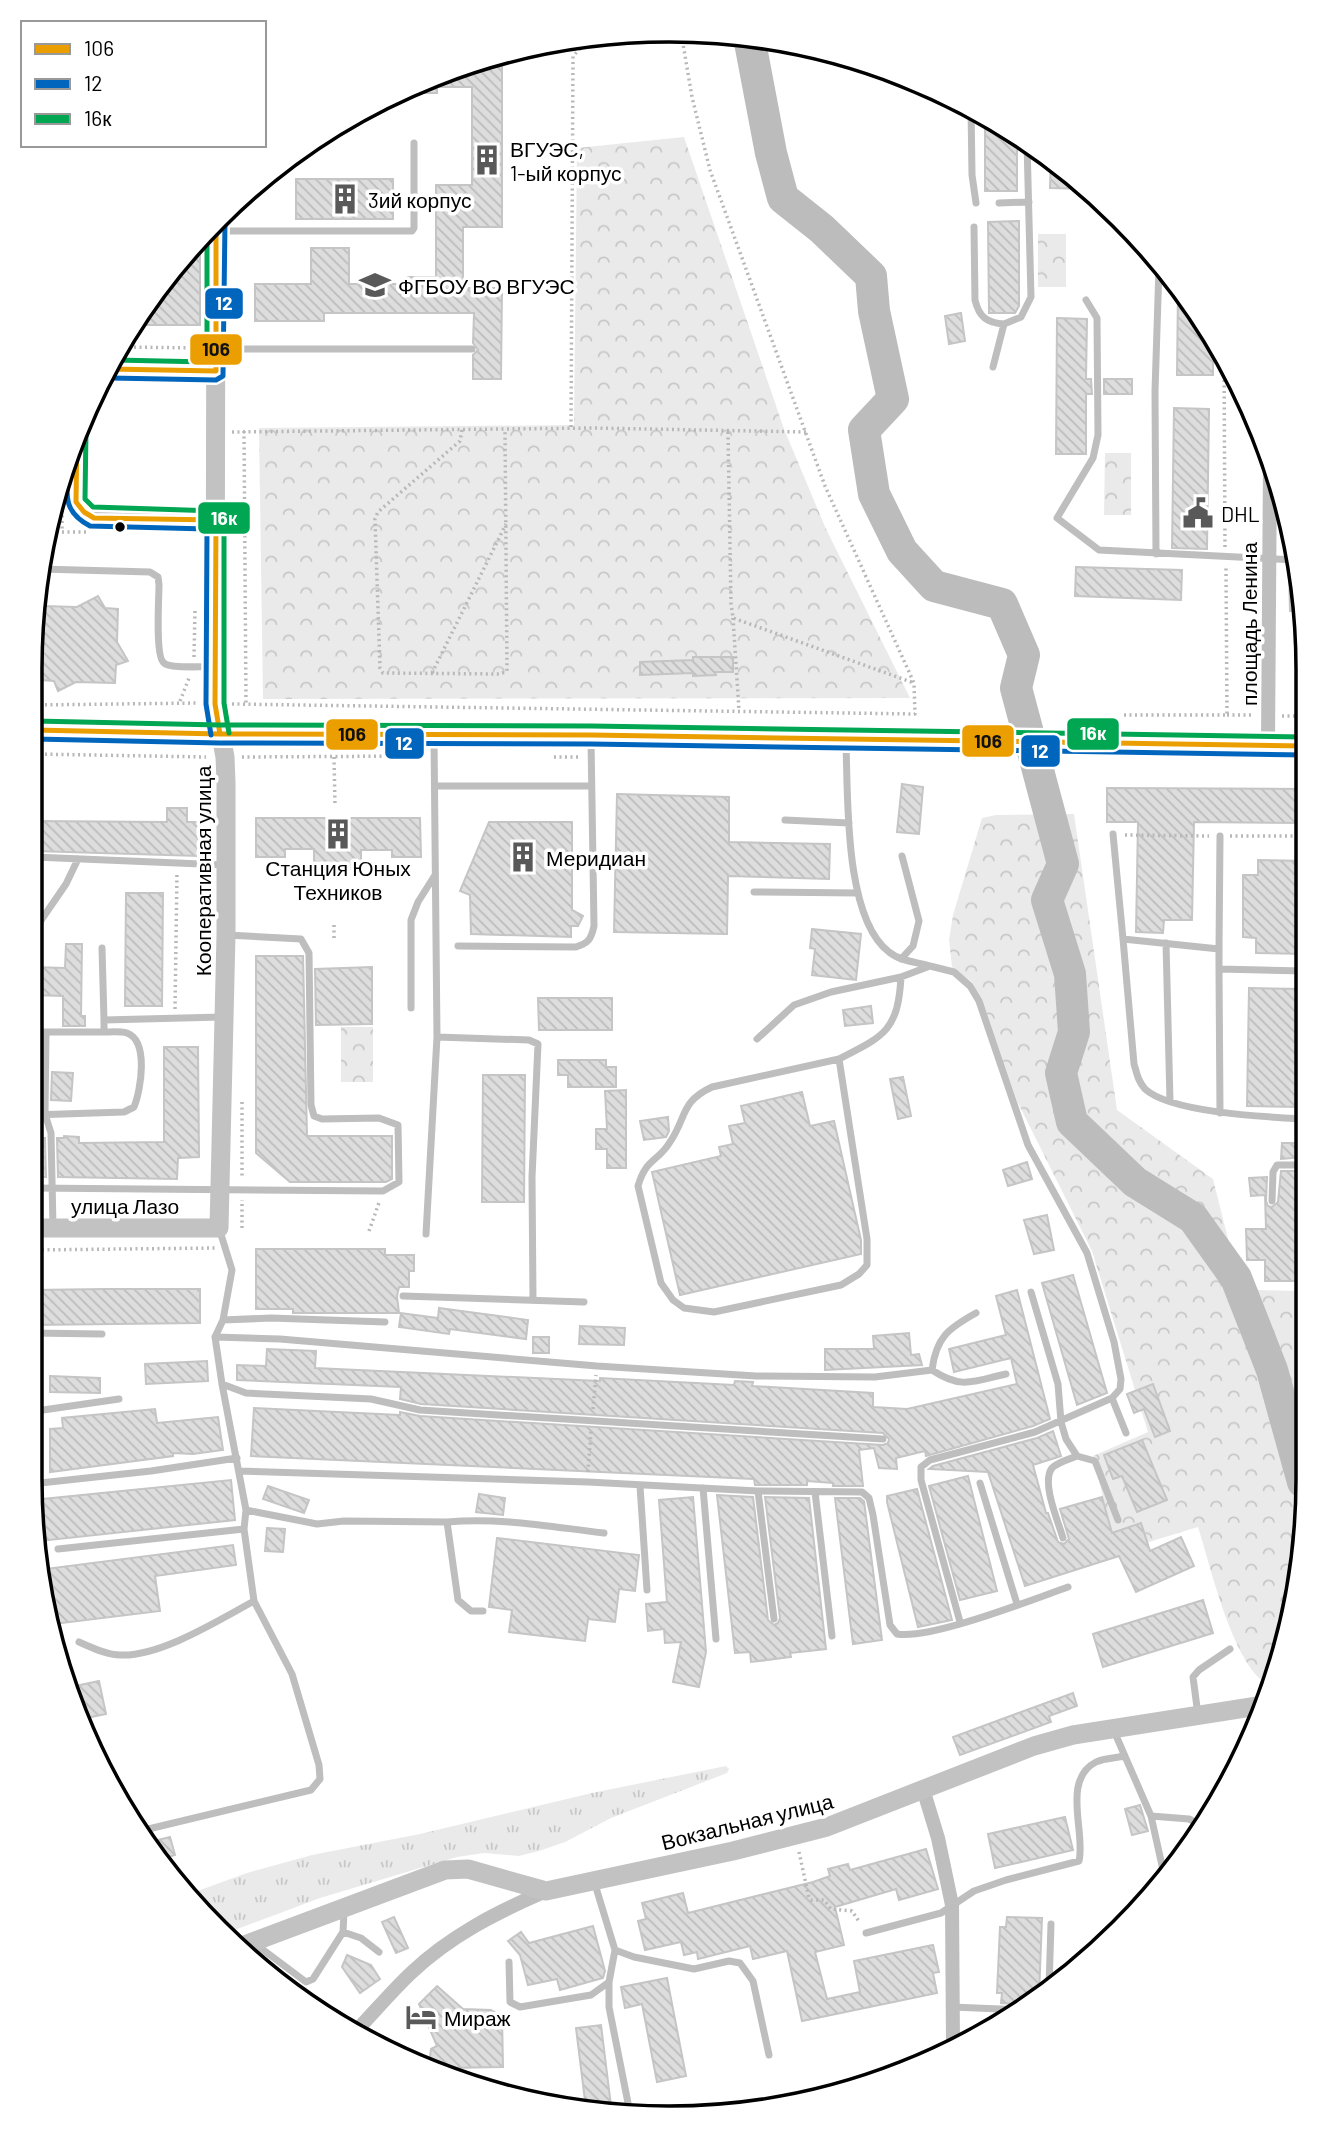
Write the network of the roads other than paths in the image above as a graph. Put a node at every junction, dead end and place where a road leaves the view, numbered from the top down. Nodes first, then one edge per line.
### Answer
1 (971, 120) edge
2 (414, 143) dead end
3 (1027, 155) edge
4 (1029, 202) junction
5 (976, 203) dead end
6 (999, 203) dead end
7 (225, 227) edge
8 (974, 227) dead end
9 (215, 237) edge
10 (1158, 277) edge
11 (1086, 300) dead end
12 (1004, 324) junction
13 (210, 348) junction
14 (472, 349) dead end
15 (993, 367) dead end
16 (119, 369) edge
17 (216, 372) junction
18 (77, 463) edge
19 (1270, 489) edge
20 (216, 520) junction
21 (1156, 554) junction
22 (1269, 560) junction
23 (1286, 560) edge
24 (50, 569) edge
25 (215, 667) junction
26 (42, 730) edge
27 (220, 734) junction
28 (434, 735) junction
29 (591, 735) junction
30 (846, 740) junction
31 (1268, 745) junction
32 (1296, 746) edge
33 (436, 786) junction
34 (591, 786) junction
35 (785, 820) dead end
36 (849, 823) junction
37 (1113, 834) dead end
38 (1220, 836) dead end
39 (902, 856) dead end
40 (42, 858) edge
41 (78, 859) junction
42 (226, 865) junction
43 (435, 875) junction
44 (754, 892) dead end
45 (858, 893) junction
46 (42, 919) edge
47 (226, 935) junction
48 (1123, 939) junction
49 (1166, 943) junction
50 (458, 946) dead end
51 (102, 947) dead end
52 (1219, 949) junction
53 (901, 959) junction
54 (930, 966) junction
55 (1219, 969) junction
56 (1296, 971) edge
57 (901, 977) junction
58 (411, 1008) dead end
59 (225, 1017) junction
60 (104, 1020) junction
61 (42, 1032) edge
62 (46, 1032) junction
63 (104, 1032) junction
64 (437, 1037) junction
65 (757, 1039) dead end
66 (839, 1059) junction
67 (1170, 1101) junction
68 (1220, 1113) junction
69 (45, 1115) junction
70 (1296, 1118) edge
71 (1296, 1165) edge
72 (42, 1188) edge
73 (52, 1188) junction
74 (220, 1190) junction
75 (1272, 1201) dead end
76 (42, 1228) edge
77 (53, 1228) junction
78 (219, 1228) junction
79 (426, 1234) dead end
80 (1031, 1292) dead end
81 (403, 1296) dead end
82 (533, 1300) junction
83 (584, 1302) dead end
84 (976, 1313) dead end
85 (223, 1320) junction
86 (385, 1322) dead end
87 (42, 1334) edge
88 (102, 1334) dead end
89 (215, 1337) junction
90 (932, 1370) junction
91 (1006, 1374) dead end
92 (222, 1384) junction
93 (1112, 1398) junction
94 (119, 1399) dead end
95 (42, 1410) edge
96 (1061, 1422) junction
97 (1126, 1433) dead end
98 (883, 1439) dead end
99 (1077, 1456) junction
100 (237, 1458) junction
101 (240, 1471) junction
102 (42, 1483) edge
103 (980, 1483) dead end
104 (640, 1486) junction
105 (703, 1488) junction
106 (758, 1492) junction
107 (815, 1492) junction
108 (246, 1510) junction
109 (1118, 1520) dead end
110 (447, 1522) junction
111 (244, 1529) junction
112 (604, 1533) dead end
113 (1063, 1538) dead end
114 (58, 1549) dead end
115 (1068, 1587) dead end
116 (646, 1590) dead end
117 (254, 1601) junction
118 (1017, 1604) junction
119 (483, 1611) dead end
120 (774, 1619) dead end
121 (960, 1622) junction
122 (832, 1636) dead end
123 (716, 1639) dead end
124 (79, 1642) dead end
125 (1230, 1649) dead end
126 (1252, 1708) edge
127 (1198, 1716) junction
128 (1112, 1728) junction
129 (1124, 1756) junction
130 (923, 1789) junction
131 (1151, 1816) junction
132 (1194, 1821) edge
133 (149, 1829) edge
134 (1162, 1866) edge
135 (594, 1880) junction
136 (546, 1891) junction
137 (952, 1905) junction
138 (344, 1908) junction
139 (1051, 1924) dead end
140 (343, 1932) junction
141 (866, 1933) road end
142 (249, 1943) edge
143 (255, 1949) edge
144 (615, 1951) junction
145 (379, 1952) dead end
146 (509, 1962) dead end
147 (1049, 1977) edge
148 (610, 1982) junction
149 (952, 2007) junction
150 (1003, 2009) edge
151 (361, 2025) edge
152 (953, 2037) edge
153 (769, 2055) dead end
154 (628, 2105) edge

1 - 5 lane
2 - 7 lane
3 - 4 lane
4 - 6 lane
4 - 12 lane
8 - 12 lane
9 - 13 main road, Кооперативная улица
10 - 21 lane
11 - 21 lane
12 - 15 lane
13 - 14 lane
13 - 17 main road, Кооперативная улица
16 - 17 street
17 - 20 main road, Кооперативная улица
18 - 20 street
19 - 22 street, площадь Ленина
20 - 25 main road, Кооперативная улица
21 - 22 lane
22 - 23 lane
22 - 31 street, площадь Ленина
24 - 25 lane
25 - 27 main road, Кооперативная улица
26 - 27 main road
27 - 28 main road
27 - 42 main road, Кооперативная улица
28 - 29 main road
28 - 33 lane
29 - 30 main road
29 - 34 lane
30 - 31 main road
30 - 36 lane
31 - 32 main road
33 - 34 lane
33 - 43 lane
34 - 50 lane
35 - 36 lane
36 - 45 lane
37 - 48 lane
38 - 52 lane
39 - 53 lane
40 - 41 lane
41 - 42 lane
41 - 46 lane
42 - 47 main road, Кооперативная улица
43 - 58 lane
43 - 64 lane
44 - 45 lane
45 - 53 lane
47 - 59 main road, Кооперативная улица
47 - 74 lane
48 - 49 lane
48 - 67 lane
49 - 52 lane
49 - 67 lane
51 - 60 lane
52 - 55 lane
53 - 54 lane
54 - 57 lane
54 - 93 lane
55 - 56 lane
55 - 68 lane
57 - 65 lane
57 - 66 lane
59 - 60 lane
59 - 74 main road, Кооперативная улица
60 - 63 lane
61 - 62 lane
62 - 63 lane
62 - 69 lane
63 - 69 lane
64 - 79 lane
64 - 82 lane
66 - 66 lane
67 - 68 lane
68 - 70 lane
69 - 73 lane
71 - 75 lane
72 - 73 lane
73 - 74 lane
73 - 77 lane
74 - 78 main road, Кооперативная улица
76 - 77 main road, улица Лазо
77 - 78 main road, улица Лазо
78 - 85 lane
80 - 96 lane
81 - 82 lane
82 - 83 lane
84 - 90 lane
85 - 86 lane
85 - 89 lane
87 - 88 lane
89 - 90 lane
89 - 92 lane
90 - 91 lane
92 - 98 lane
92 - 100 lane
93 - 96 lane
93 - 97 lane
94 - 95 lane
96 - 99 lane
96 - 121 lane
99 - 109 lane
99 - 113 lane
100 - 101 lane
100 - 102 lane
101 - 104 lane
101 - 108 lane
103 - 118 lane
104 - 105 lane
104 - 116 lane
105 - 106 lane
105 - 123 lane
106 - 107 lane
106 - 120 lane
107 - 121 lane
107 - 122 lane
108 - 110 lane
108 - 111 lane
110 - 112 lane
110 - 119 lane
111 - 114 lane
111 - 117 lane
115 - 118 lane
117 - 124 lane
117 - 133 lane
118 - 121 lane
125 - 127 lane
126 - 127 main road, Вокзальная улица
127 - 128 main road, Вокзальная улица
128 - 129 lane
128 - 130 main road, Вокзальная улица
129 - 131 lane
129 - 137 lane
130 - 135 main road, Вокзальная улица
130 - 137 street
131 - 132 lane
131 - 134 lane
135 - 136 main road, Вокзальная улица
135 - 144 lane
136 - 138 main road, Вокзальная улица
136 - 151 street
137 - 141 lane
137 - 149 street
138 - 140 lane
138 - 142 main road, Вокзальная улица
139 - 147 lane
140 - 143 lane
140 - 145 lane
144 - 148 lane
144 - 153 lane
146 - 148 lane
148 - 154 lane
149 - 150 lane
149 - 152 street

